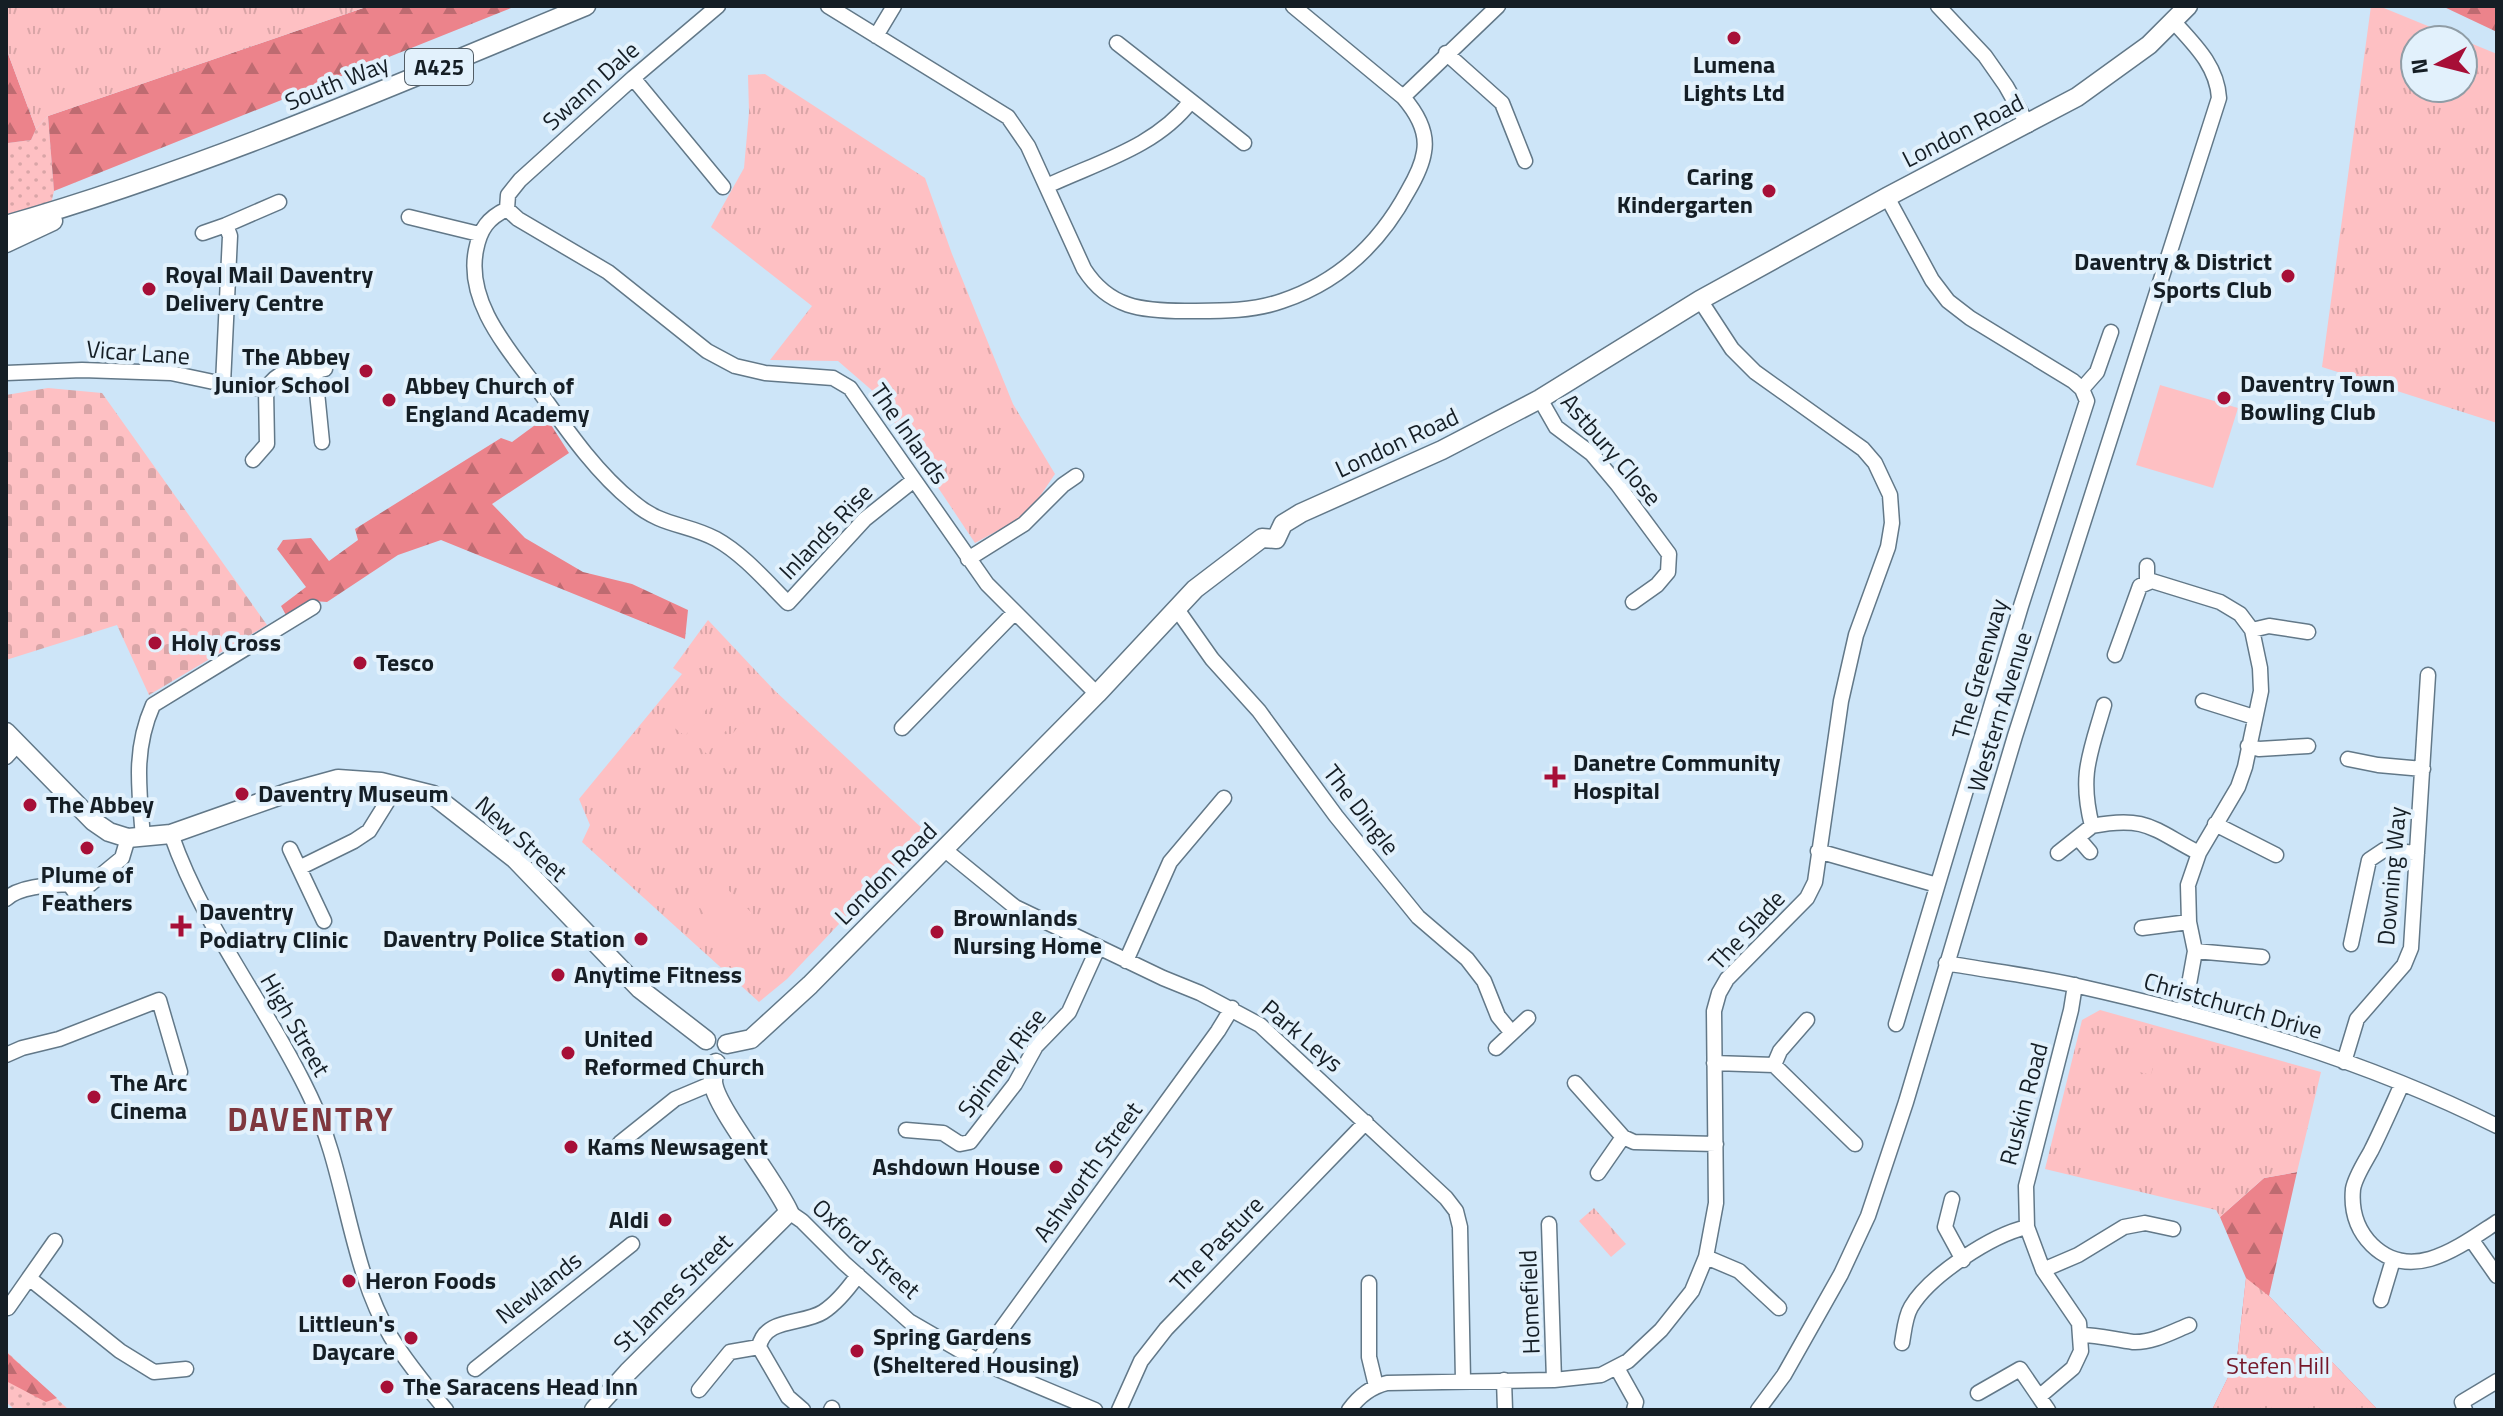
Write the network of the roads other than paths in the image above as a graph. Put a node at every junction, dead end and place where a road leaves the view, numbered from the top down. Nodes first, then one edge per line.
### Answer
1 (586, 6) edge
2 (718, 6) edge
3 (828, 6) edge
4 (894, 6) edge
5 (1293, 6) edge
6 (1498, 6) edge
7 (1938, 6) edge
8 (2188, 6) edge
9 (2174, 22) junction
10 (876, 36) junction
11 (1117, 43) dead end
12 (1446, 53) junction
13 (633, 78) junction
14 (1403, 97) junction
15 (1191, 101) junction
16 (2028, 125) junction
17 (1244, 143) dead end
18 (1525, 161) dead end
19 (1047, 186) junction
20 (723, 187) dead end
21 (103, 197) junction
22 (1887, 197) junction
23 (279, 202) dead end
24 (507, 209) junction
25 (409, 217) dead end
26 (6, 225) edge
27 (226, 225) junction
28 (203, 233) dead end
29 (479, 234) junction
30 (6, 243) edge
31 (1700, 300) junction
32 (2111, 332) dead end
33 (6, 373) edge
34 (223, 384) junction
35 (266, 389) junction
36 (2082, 389) junction
37 (1540, 399) junction
38 (322, 442) dead end
39 (253, 460) dead end
40 (1076, 476) dead end
41 (914, 480) junction
42 (968, 559) junction
43 (2147, 566) dead end
44 (2147, 583) junction
45 (1633, 602) dead end
46 (313, 607) dead end
47 (1015, 612) junction
48 (1175, 612) junction
49 (2252, 630) junction
50 (2308, 632) dead end
51 (2115, 655) dead end
52 (2428, 675) dead end
53 (1097, 694) junction
54 (2203, 701) dead end
55 (2104, 705) dead end
56 (2254, 717) junction
57 (902, 728) dead end
58 (10, 745) edge
59 (2248, 746) junction
60 (2308, 746) dead end
61 (2348, 759) dead end
62 (2423, 769) junction
63 (397, 786) junction
64 (1224, 798) dead end
65 (2215, 824) junction
66 (2092, 826) junction
67 (171, 834) junction
68 (135, 837) junction
69 (2078, 838) junction
70 (290, 849) dead end
71 (945, 850) junction
72 (1818, 851) junction
73 (2090, 852) dead end
74 (2058, 853) dead end
75 (2199, 853) junction
76 (2417, 853) junction
77 (2276, 855) dead end
78 (299, 868) junction
79 (1937, 885) junction
80 (6, 899) edge
81 (324, 921) dead end
82 (2189, 922) junction
83 (2142, 928) dead end
84 (2351, 944) dead end
85 (1098, 948) junction
86 (2195, 951) junction
87 (2262, 957) dead end
88 (1126, 961) junction
89 (1946, 963) junction
90 (2075, 985) junction
91 (1232, 1008) junction
92 (2184, 1012) junction
93 (1528, 1018) dead end
94 (1807, 1020) dead end
95 (1896, 1024) dead end
96 (1512, 1033) junction
97 (706, 1040) junction
98 (727, 1044) junction
99 (1496, 1048) dead end
100 (6, 1055) edge
101 (2344, 1062) junction
102 (716, 1063) junction
103 (1714, 1063) junction
104 (1774, 1065) junction
105 (180, 1072) dead end
106 (713, 1083) junction
107 (1575, 1083) dead end
108 (2402, 1084) junction
109 (1366, 1122) junction
110 (2496, 1124) edge
111 (906, 1130) dead end
112 (1623, 1137) junction
113 (620, 1143) dead end
114 (1716, 1144) junction
115 (1855, 1144) dead end
116 (1598, 1173) dead end
117 (1952, 1199) dead end
118 (789, 1212) junction
119 (2497, 1222) edge
120 (1549, 1224) dead end
121 (2027, 1227) junction
122 (2173, 1229) dead end
123 (2471, 1239) junction
124 (55, 1241) dead end
125 (632, 1244) dead end
126 (1706, 1257) junction
127 (1963, 1260) junction
128 (2393, 1260) junction
129 (2043, 1270) junction
130 (858, 1275) junction
131 (2497, 1276) edge
132 (29, 1278) junction
133 (1369, 1283) dead end
134 (2381, 1300) dead end
135 (8, 1308) edge
136 (1779, 1308) dead end
137 (2189, 1325) dead end
138 (2081, 1335) junction
139 (1902, 1343) dead end
140 (759, 1347) junction
141 (978, 1361) junction
142 (1617, 1368) junction
143 (186, 1369) dead end
144 (475, 1369) dead end
145 (1463, 1380) junction
146 (1504, 1380) junction
147 (1554, 1380) junction
148 (2497, 1381) edge
149 (1376, 1386) junction
150 (699, 1390) dead end
151 (1978, 1393) dead end
152 (2040, 1396) junction
153 (1060, 1404) edge
154 (2463, 1406) edge
155 (446, 1410) edge
156 (594, 1410) edge
157 (803, 1410) edge
158 (1095, 1410) edge
159 (1119, 1410) edge
160 (1349, 1410) edge
161 (1505, 1410) edge
162 (1634, 1410) edge
163 (1758, 1410) edge
164 (2048, 1410) edge

1 - 21 main road, South Way / A425
2 - 13 street, Swann Dale
3 - 10 street
4 - 10 street
5 - 14 street
6 - 12 street
7 - 16 street
8 - 9 main road, London Road
9 - 16 main road, London Road
9 - 89 street, Western Avenue
10 - 19 street
11 - 15 street
12 - 14 street
12 - 18 street
13 - 20 street
13 - 24 street, Swann Dale
14 - 19 street
15 - 17 street
15 - 19 street
16 - 22 main road, London Road
21 - 26 main road, A425
21 - 30 main road, A425
22 - 31 main road, London Road
22 - 36 street
23 - 27 street
24 - 29 street
24 - 41 street, The Inlands
25 - 29 street
27 - 28 street
27 - 34 street
29 - 41 street, Inlands Rise
31 - 37 main road, London Road
31 - 72 street, The Slade
32 - 36 street, The Greenway
33 - 34 street, Vicar Lane
34 - 35 street, Vicar Lane
35 - 38 street
35 - 39 street
36 - 79 street, The Greenway
37 - 45 street, Astbury Close
37 - 48 main road, London Road
40 - 42 street
41 - 42 street, The Inlands
42 - 47 street, The Inlands
43 - 44 street
44 - 49 street
44 - 51 street
46 - 68 street
47 - 53 street, The Inlands
47 - 57 street
48 - 53 main road, London Road
48 - 96 street, The Dingle
49 - 50 street
49 - 56 street
52 - 62 street, Downing Way
53 - 71 main road, London Road
54 - 56 street
55 - 66 street
56 - 59 street
58 - 68 main road
59 - 60 street
59 - 65 street
61 - 62 street
62 - 76 street, Downing Way
63 - 67 main road, New Street
63 - 78 street
63 - 97 main road, New Street
64 - 88 street
65 - 75 street
65 - 77 street
66 - 69 street
66 - 75 street
67 - 68 main road, New Street
67 - 155 street, High Street
68 - 80 street
69 - 73 street
69 - 74 street
70 - 78 street
71 - 85 street, Park Leys
71 - 98 main road, London Road
72 - 79 street
72 - 103 street, The Slade
75 - 82 street
76 - 84 street
76 - 101 street, Downing Way
78 - 81 street
79 - 95 street, The Greenway
82 - 83 street
82 - 86 street
85 - 88 street, Park Leys
85 - 111 street, Spinney Rise
86 - 87 street
86 - 92 street
88 - 91 street, Park Leys
89 - 90 street, Christchurch Drive
89 - 163 street, Western Avenue
90 - 92 street, Christchurch Drive
90 - 121 street, Ruskin Road
91 - 109 street, Park Leys
91 - 141 street, Ashworth Street
92 - 101 street, Christchurch Drive
93 - 96 street
94 - 104 street
96 - 99 street
97 - 98 main road
97 - 102 main road
98 - 102 main road
100 - 105 street
101 - 108 street, Christchurch Drive
102 - 106 main road
103 - 104 street
103 - 114 street, The Slade
104 - 115 street
106 - 113 street
106 - 118 main road, Oxford Street
107 - 112 street
108 - 110 street, Christchurch Drive
108 - 128 street
109 - 145 street, Park Leys
109 - 159 street, The Pasture
112 - 114 street
112 - 116 street
114 - 126 street, The Slade
117 - 127 street
118 - 130 street, Oxford Street
118 - 156 main road, St James Street
119 - 123 street
120 - 147 street, Homefield
121 - 127 street
121 - 129 street, Ruskin Road
122 - 129 street
123 - 128 street
123 - 131 street
124 - 132 street
125 - 144 street, Newlands
126 - 136 street
126 - 142 street, The Slade
127 - 139 street
128 - 134 street
129 - 138 street, Ruskin Road
130 - 140 street
130 - 141 street, Oxford Street
132 - 135 street
132 - 143 street
133 - 149 street
137 - 138 street
138 - 152 street
140 - 150 street
140 - 157 street
141 - 153 street, Oxford Street
142 - 147 street, The Slade
142 - 162 street
145 - 146 street, The Slade
145 - 149 street, The Slade
146 - 147 street, The Slade
146 - 161 street
148 - 154 street
149 - 160 street
151 - 152 street
152 - 164 street
153 - 158 street, Oxford Street

